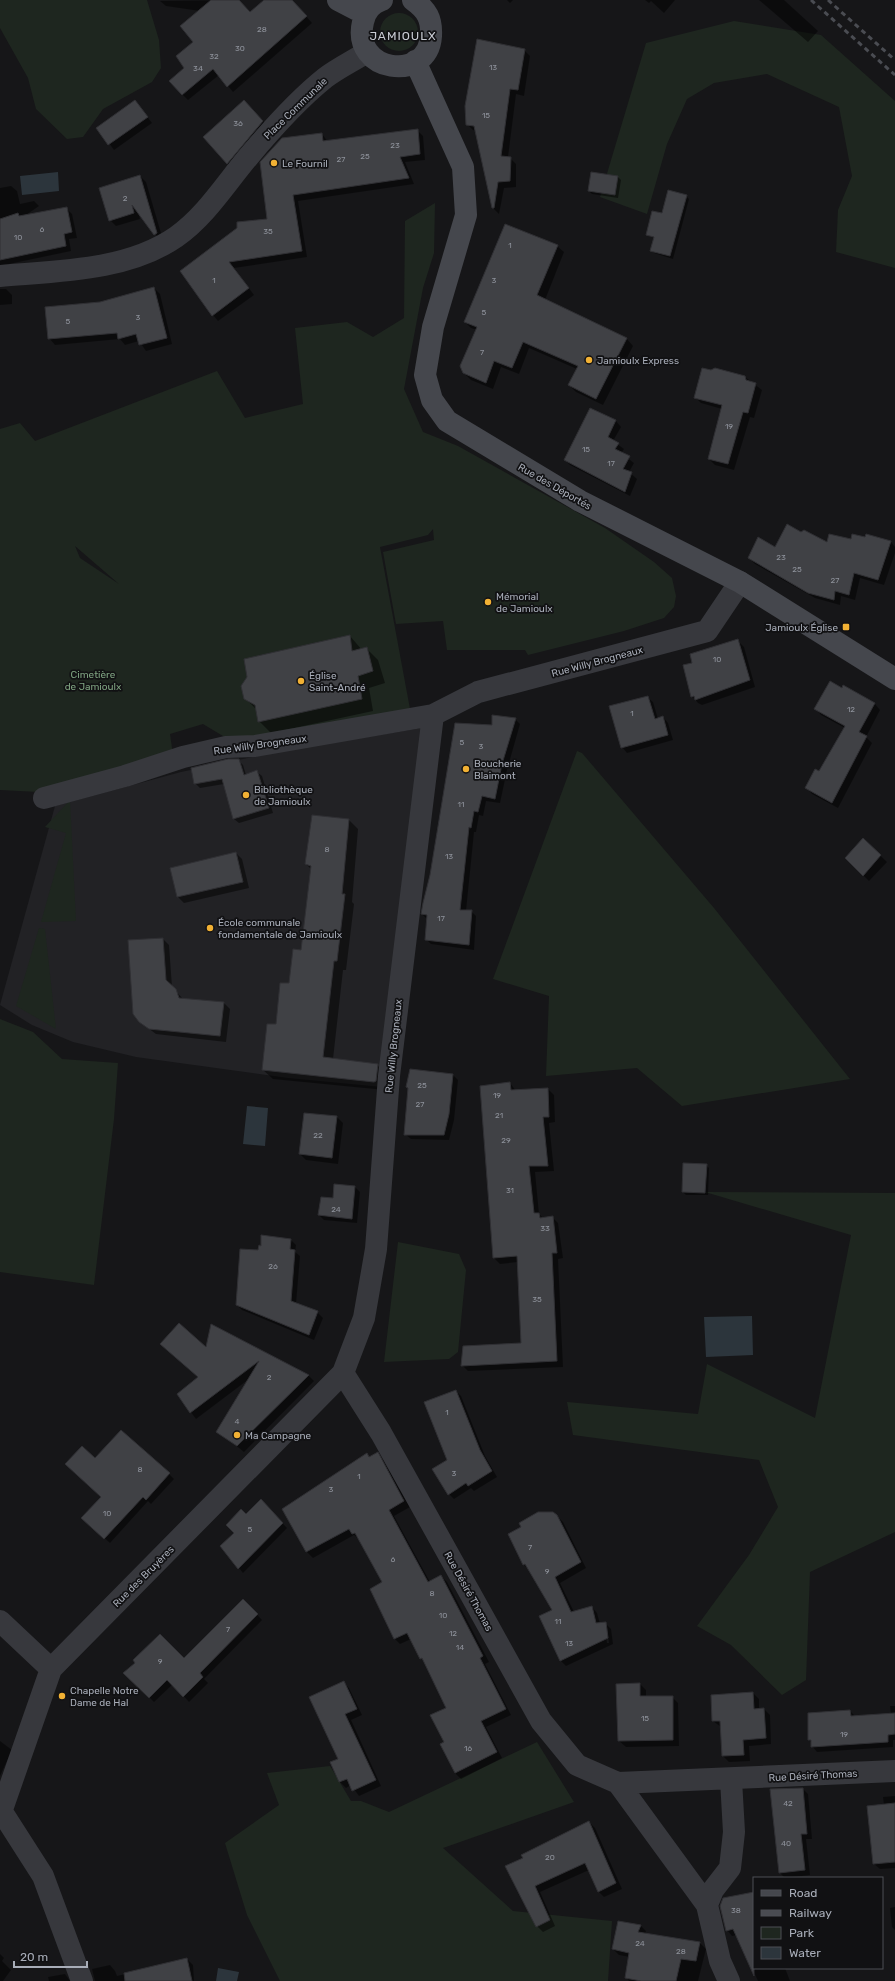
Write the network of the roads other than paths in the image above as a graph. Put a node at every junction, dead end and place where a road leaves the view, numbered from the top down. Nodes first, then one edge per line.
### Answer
1 (338, 0) edge
2 (382, 0) edge
3 (421, 2) edge
4 (365, 14) junction
5 (367, 52) junction
6 (415, 61) junction
7 (0, 276) edge
8 (740, 582) junction
9 (895, 679) edge
10 (433, 715) junction
11 (44, 798) dead end
12 (343, 1373) junction
13 (0, 1621) edge
14 (51, 1669) junction
15 (895, 1771) edge
16 (731, 1780) junction
17 (618, 1783) junction
18 (1, 1814) edge
19 (707, 1904) junction
20 (82, 1981) edge
21 (729, 1981) edge

1 - 4 street
2 - 4 street
3 - 6 street
4 - 5 street
5 - 6 street
5 - 7 street, Place Communale
6 - 8 street, Rue des Déportés
8 - 9 street, Rue des Déportés
8 - 10 street, Rue Willy Brogneaux
10 - 11 street, Rue Willy Brogneaux
10 - 12 street, Rue Willy Brogneaux
12 - 14 street, Rue des Bruyères
12 - 17 street, Rue Désiré Thomas
13 - 14 street
14 - 18 street, Rue des Bruyères
15 - 16 street, Rue Désiré Thomas
16 - 17 street, Rue Désiré Thomas
16 - 19 street
17 - 19 street
18 - 20 street
19 - 21 street

